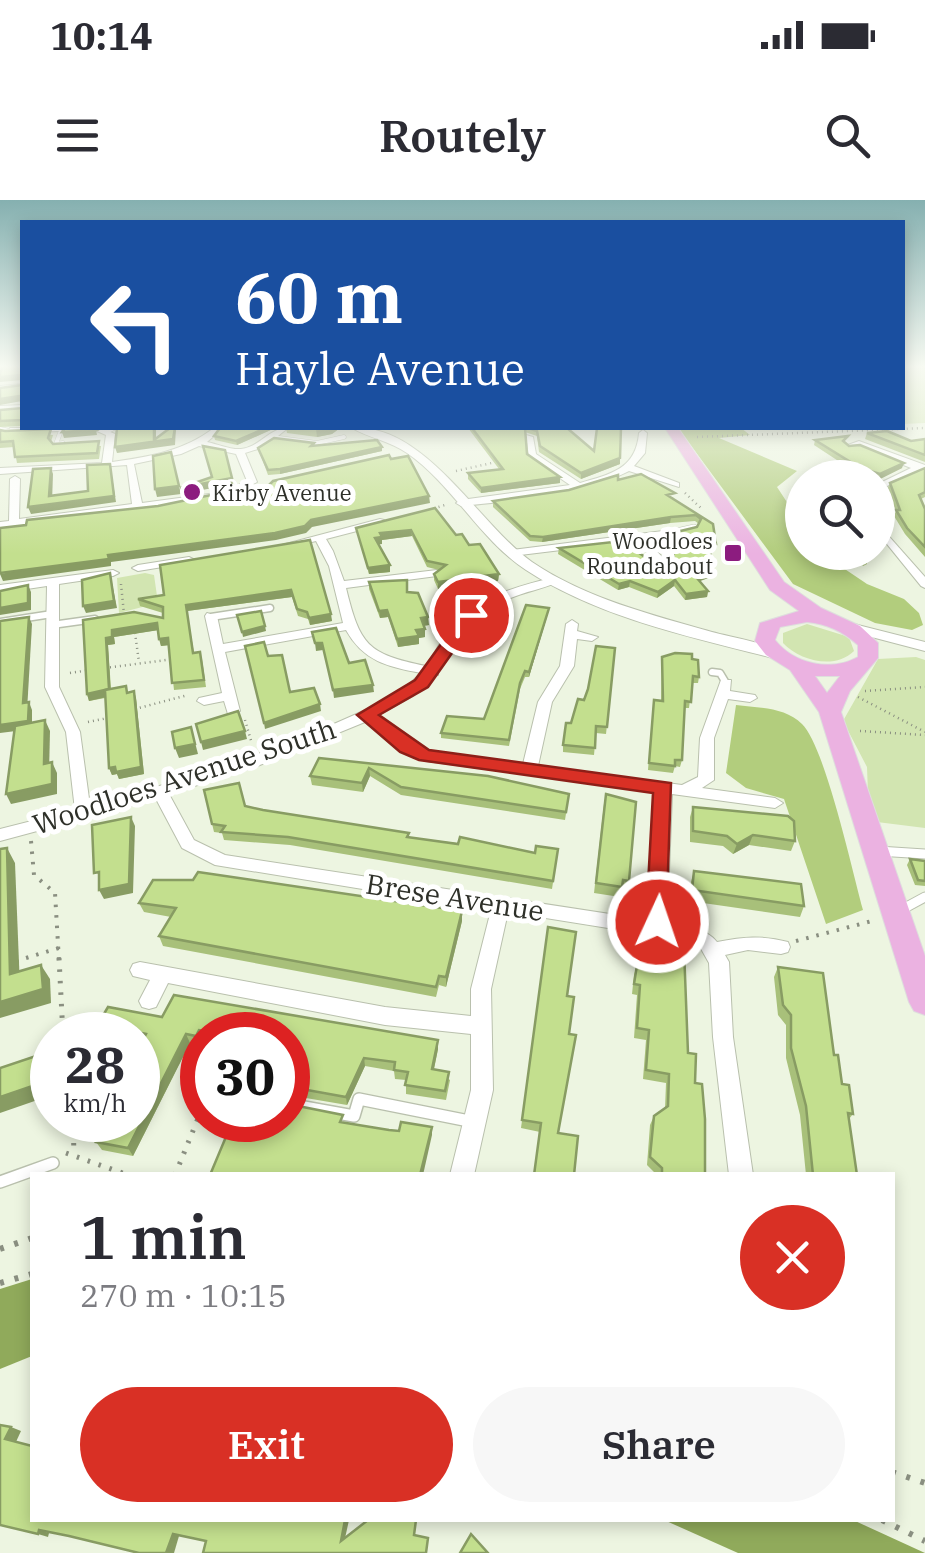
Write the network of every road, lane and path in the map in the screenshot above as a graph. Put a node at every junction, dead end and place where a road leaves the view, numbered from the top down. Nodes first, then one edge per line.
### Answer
1 (60, 430) edge
2 (216, 430) edge
3 (281, 430) edge
4 (363, 430) edge
5 (800, 430) edge
6 (11, 431) edge
7 (674, 432) edge
8 (111, 433) edge
9 (642, 433) dead end
10 (272, 437) junction
11 (344, 437) dead end
12 (529, 437) edge
13 (93, 441) edge
14 (74, 442) edge
15 (199, 442) junction
16 (849, 446) edge
17 (547, 450) edge
18 (240, 452) junction
19 (641, 452) junction
20 (655, 454) dead end
21 (532, 455) junction
22 (107, 463) junction
23 (627, 467) junction
24 (922, 467) edge
25 (0, 472) edge
26 (455, 472) dead end
27 (146, 474) dead end
28 (15, 479) dead end
29 (895, 479) edge
30 (252, 482) junction
31 (267, 482) edge
32 (676, 485) joint
33 (577, 486) junction
34 (16, 495) junction
35 (1, 496) edge
36 (457, 503) junction
37 (137, 506) junction
38 (428, 510) joint
39 (14, 523) junction
40 (0, 525) edge
41 (694, 526) joint
42 (663, 534) joint
43 (319, 537) junction
44 (638, 538) junction
45 (895, 548) edge
46 (261, 550) edge
47 (512, 553) junction
48 (204, 558) edge
49 (662, 563) edge
50 (145, 570) dead end
51 (437, 573) edge
52 (113, 575) joint
53 (52, 580) junction
54 (556, 580) junction
55 (925, 584) edge
56 (340, 585) junction
57 (776, 586) junction
58 (0, 589) edge
59 (270, 608) dead end
60 (124, 614) joint
61 (211, 617) joint
62 (52, 620) junction
63 (0, 622) edge
64 (837, 623) junction
65 (351, 625) junction
66 (771, 625) junction
67 (131, 626) edge
68 (695, 629) junction
69 (592, 637) dead end
70 (218, 649) junction
71 (925, 649) edge
72 (181, 658) edge
73 (866, 658) junction
74 (786, 660) junction
75 (139, 662) junction
76 (433, 672) junction
77 (712, 672) dead end
78 (60, 675) dead end
79 (925, 687) edge
80 (725, 688) junction
81 (230, 698) junction
82 (750, 698) dead end
83 (844, 699) junction
84 (204, 701) dead end
85 (130, 714) edge
86 (366, 715) junction
87 (110, 717) edge
88 (71, 725) junction
89 (860, 731) dead end
90 (925, 734) edge
91 (252, 745) dead end
92 (529, 771) junction
93 (664, 788) junction
94 (160, 790) junction
95 (685, 790) junction
96 (774, 803) dead end
97 (83, 812) junction
98 (31, 826) junction
99 (0, 835) edge
100 (875, 850) junction
101 (925, 854) edge
102 (925, 897) edge
103 (501, 904) junction
104 (886, 918) junction
105 (658, 929) junction
106 (780, 947) joint
107 (59, 948) junction
108 (714, 950) junction
109 (0, 966) edge
110 (140, 970) dead end
111 (164, 975) junction
112 (149, 1001) dead end
113 (925, 1002) edge
114 (62, 1012) edge
115 (482, 1026) junction
116 (170, 1051) edge
117 (180, 1053) edge
118 (310, 1108) edge
119 (476, 1122) junction
120 (74, 1142) edge
121 (186, 1142) edge
122 (53, 1163) dead end
123 (120, 1172) edge
124 (176, 1172) edge
125 (463, 1172) edge
126 (741, 1172) edge
127 (0, 1182) edge
128 (30, 1239) edge
129 (0, 1249) edge
130 (30, 1274) edge
131 (0, 1282) edge
132 (895, 1473) edge
133 (925, 1483) edge
134 (886, 1522) edge
135 (925, 1541) edge

1 - 6 street
1 - 14 lane
2 - 15 street
3 - 10 street
4 - 36 street
5 - 7 path
7 - 57 main road
8 - 13 lane
8 - 22 street
9 - 19 street
10 - 11 lane
10 - 18 street
12 - 21 street
15 - 18 street
15 - 22 street
16 - 24 street
17 - 21 street
18 - 30 street
19 - 20 street
19 - 23 street
21 - 26 path
21 - 33 street
22 - 25 street
23 - 32 street
23 - 33 street
24 - 29 street
27 - 37 street
28 - 34 street
30 - 31 street
30 - 37 street
32 - 41 path
33 - 36 street
34 - 35 street
34 - 39 street
36 - 38 path
36 - 47 street
37 - 39 street
38 - 43 street
39 - 40 street
41 - 42 lane
42 - 44 street
43 - 46 street
43 - 56 street
44 - 47 street
44 - 49 street
45 - 55 street
47 - 54 street
48 - 50 street
51 - 56 street
52 - 53 street
52 - 60 path
53 - 58 street
53 - 62 street
54 - 68 street
54 - 76 street, Woodloes Avenue South
56 - 65 street
57 - 64 main road
57 - 66 main road
59 - 61 lane
60 - 62 lane
61 - 70 street
62 - 63 lane
62 - 88 street
64 - 66 main road
64 - 71 street
64 - 73 main road
65 - 70 street
65 - 76 street
66 - 68 street
66 - 74 main road
67 - 75 path
68 - 74 street
69 - 92 street
70 - 81 street
71 - 73 street
72 - 75 path
73 - 74 main road
73 - 83 main road
74 - 83 main road
75 - 78 path
76 - 86 street, Woodloes Avenue South
77 - 80 lane
79 - 83 path
80 - 82 street
80 - 95 street
81 - 84 street
81 - 85 path
81 - 91 path
83 - 90 path
83 - 100 main road
86 - 92 street
86 - 94 street, Woodloes Avenue South
87 - 88 path
88 - 97 street
89 - 90 path
92 - 93 street
93 - 95 street
93 - 105 street
94 - 97 street, Woodloes Avenue South
94 - 103 street, Brese Avenue
95 - 96 street
97 - 98 street, Woodloes Avenue South
98 - 99 street, Woodloes Avenue South
98 - 107 path
100 - 101 lane
100 - 104 main road
102 - 104 lane
103 - 105 street, Brese Avenue
103 - 115 street
104 - 106 path
104 - 113 main road
105 - 108 street, Brese Avenue
106 - 108 street, Brese Avenue
107 - 109 path
107 - 114 path
108 - 126 street
110 - 111 street
111 - 112 street
111 - 115 street
115 - 119 street
116 - 117 path
118 - 119 lane
119 - 125 street
120 - 123 path
121 - 124 path
122 - 127 lane
128 - 129 path
130 - 131 path
132 - 133 path
134 - 135 path

